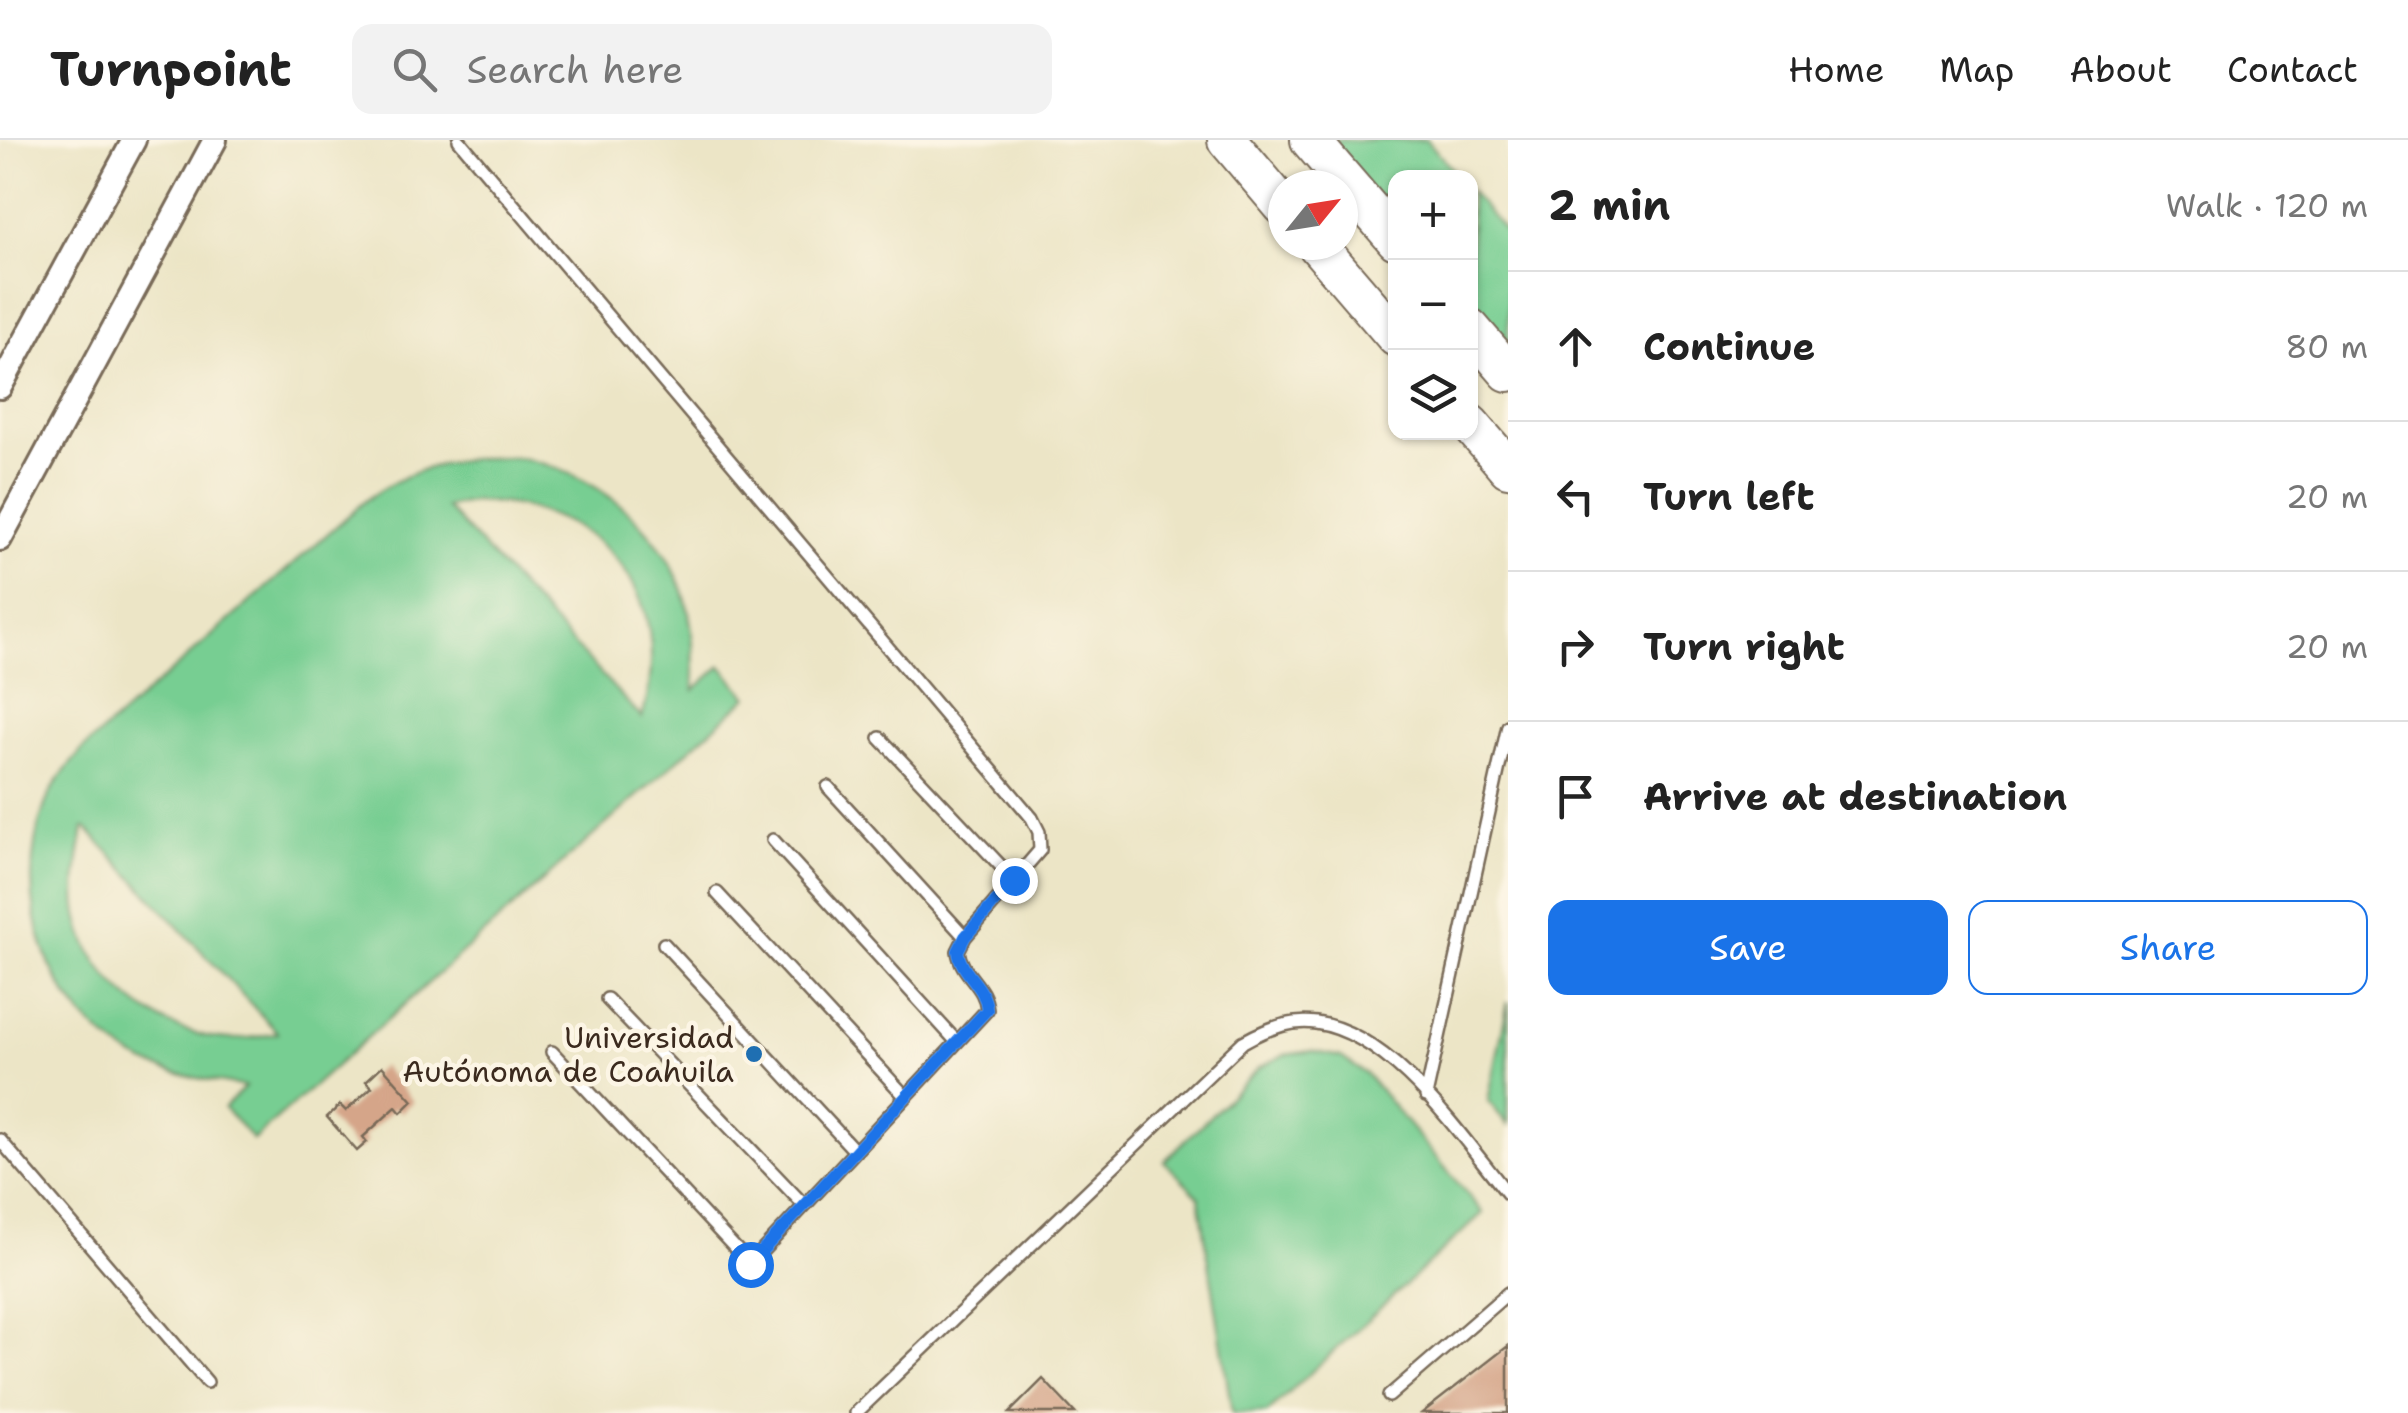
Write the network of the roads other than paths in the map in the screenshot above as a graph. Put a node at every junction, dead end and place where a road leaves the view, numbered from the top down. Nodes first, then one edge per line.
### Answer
1 (134, 140) edge
2 (216, 140) edge
3 (459, 140) edge
4 (1227, 140) edge
5 (1310, 140) edge
6 (1268, 188) edge
7 (1388, 231) edge
8 (1330, 260) edge
9 (1388, 327) edge
10 (1478, 337) edge
11 (1508, 372) edge
12 (0, 388) edge
13 (1478, 433) edge
14 (1508, 468) edge
15 (0, 539) edge
16 (1508, 726) edge
17 (880, 738) dead end
18 (828, 788) dead end
19 (773, 840) dead end
20 (1014, 880) junction
21 (717, 894) dead end
22 (965, 937) junction
23 (664, 944) dead end
24 (607, 999) dead end
25 (957, 1042) junction
26 (552, 1052) dead end
27 (906, 1096) junction
28 (1426, 1096) junction
29 (0, 1140) edge
30 (855, 1150) junction
31 (1508, 1194) edge
32 (804, 1205) junction
33 (1508, 1293) edge
34 (208, 1382) dead end
35 (1389, 1396) dead end
36 (856, 1413) edge

1 - 12 street
2 - 15 street
3 - 20 lane
4 - 6 highway
5 - 7 highway
8 - 9 highway
10 - 11 highway
13 - 14 highway
16 - 28 lane
17 - 20 lane
18 - 22 lane
19 - 25 lane
20 - 22 lane
21 - 27 lane
22 - 25 lane
23 - 30 lane
24 - 32 lane
25 - 27 lane
26 - 32 lane
27 - 30 lane
28 - 31 lane
28 - 36 lane
29 - 34 lane
30 - 32 lane
33 - 35 lane

